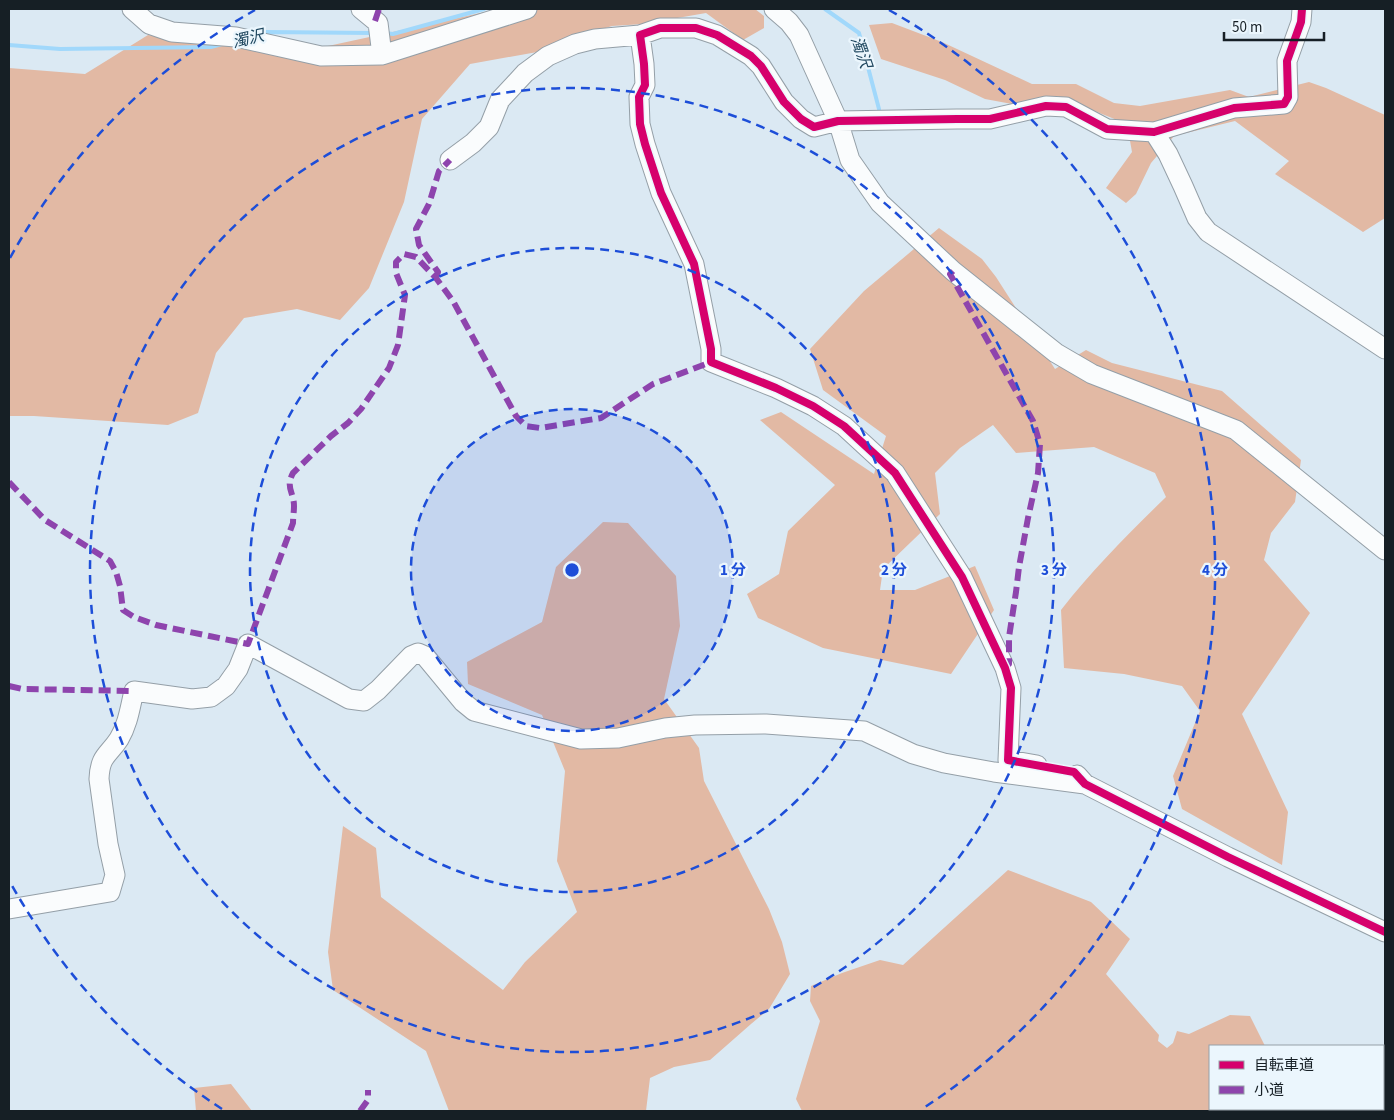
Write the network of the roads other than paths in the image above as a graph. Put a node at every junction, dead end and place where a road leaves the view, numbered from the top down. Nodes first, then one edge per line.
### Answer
1 (132, 9) edge
2 (361, 9) edge
3 (527, 9) edge
4 (774, 9) edge
5 (1302, 9) edge
6 (786, 16) edge
7 (640, 35) junction
8 (382, 55) junction
9 (838, 121) junction
10 (1154, 132) junction
11 (450, 160) dead end
12 (1385, 349) edge
13 (1385, 550) edge
14 (1085, 784) junction
15 (9, 909) edge
16 (1385, 932) edge

1 - 8 street
2 - 8 street
3 - 8 street
4 - 6 street
5 - 10 street
6 - 9 street
7 - 9 street
7 - 11 street
7 - 14 street
9 - 10 street
9 - 13 street
10 - 12 street
14 - 15 street
14 - 16 street

